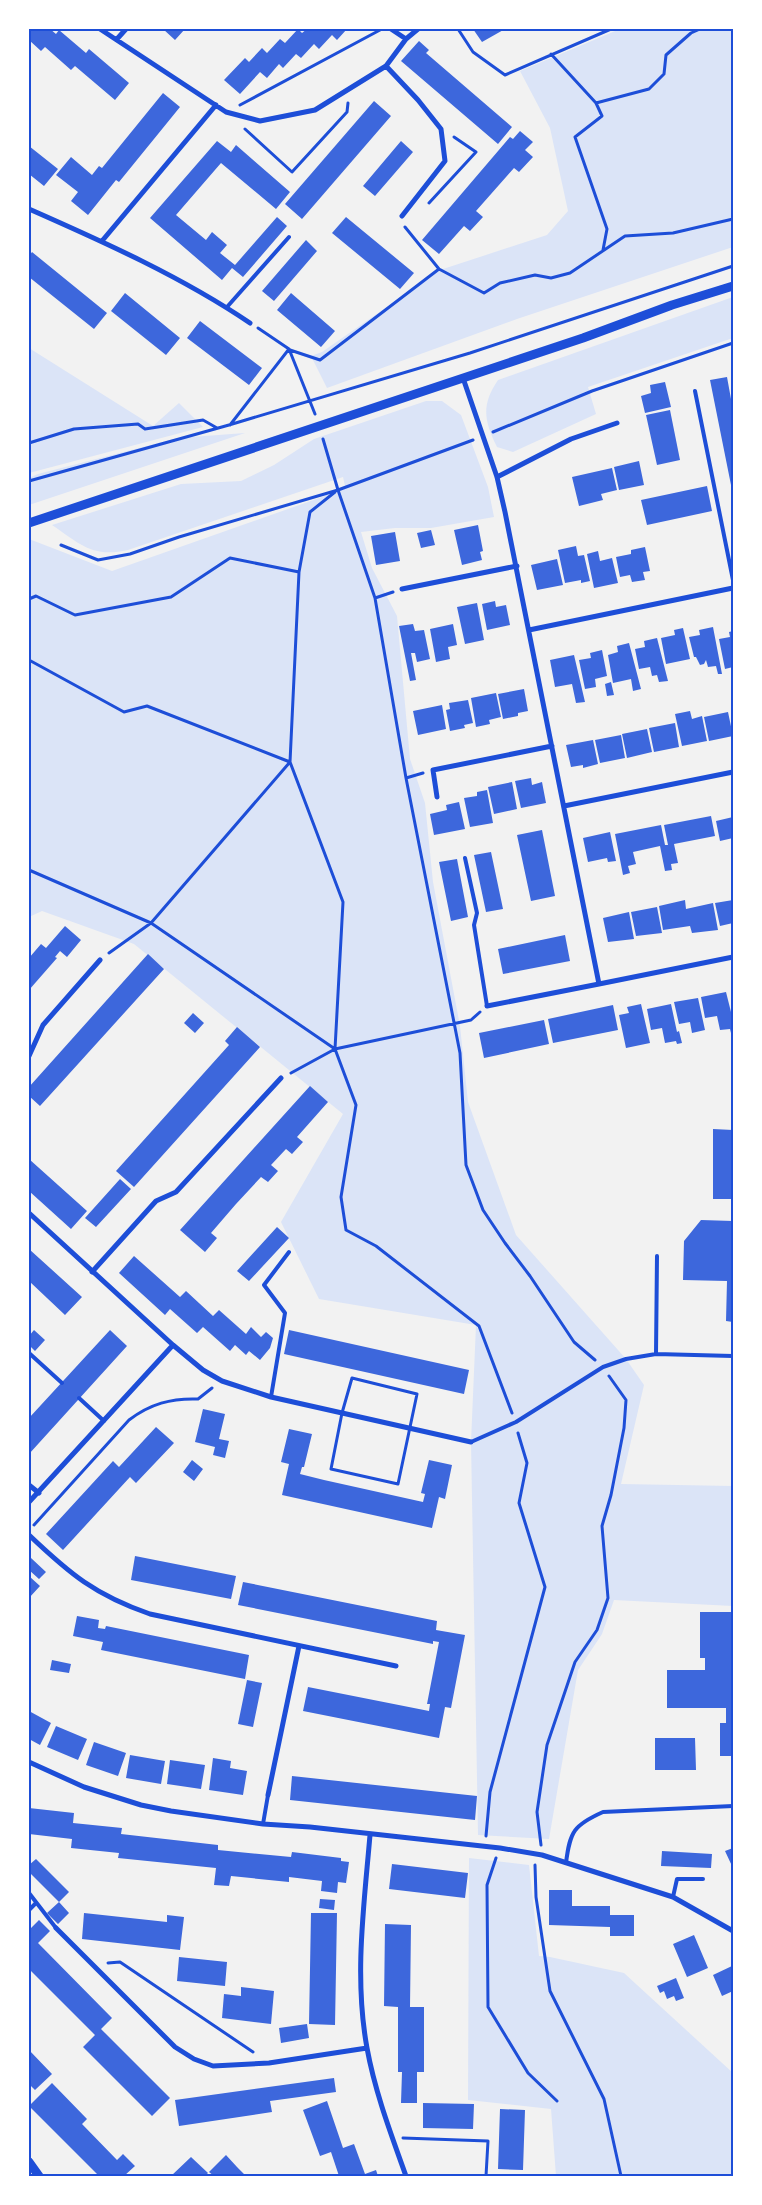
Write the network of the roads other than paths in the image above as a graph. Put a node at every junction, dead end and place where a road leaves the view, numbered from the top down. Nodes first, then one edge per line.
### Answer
1 (100, 29) edge
2 (126, 29) edge
3 (391, 29) edge
4 (418, 29) edge
5 (116, 39) junction
6 (406, 39) junction
7 (386, 66) junction
8 (216, 106) junction
9 (29, 209) edge
10 (402, 216) road end
11 (288, 237) dead end
12 (102, 241) junction
13 (733, 286) edge
14 (227, 307) junction
15 (250, 323) road end
16 (463, 377) junction
17 (695, 391) dead end
18 (617, 423) dead end
19 (497, 477) junction
20 (29, 523) edge
21 (517, 566) junction
22 (733, 580) edge
23 (733, 588) edge
24 (402, 589) road end
25 (529, 630) junction
26 (552, 746) junction
27 (733, 772) edge
28 (437, 797) dead end
29 (564, 806) junction
30 (466, 858) dead end
31 (733, 957) edge
32 (100, 960) road end
33 (599, 984) junction
34 (487, 1006) joint
35 (29, 1056) edge
36 (281, 1078) road end
37 (29, 1213) edge
38 (289, 1252) dead end
39 (657, 1256) dead end
40 (92, 1272) junction
41 (173, 1345) junction
42 (29, 1353) edge
43 (656, 1354) junction
44 (733, 1356) edge
45 (62, 1382) dead end
46 (79, 1398) dead end
47 (271, 1398) junction
48 (104, 1421) junction
49 (471, 1442) joint
50 (29, 1485) edge
51 (39, 1493) junction
52 (29, 1502) edge
53 (29, 1535) edge
54 (299, 1646) junction
55 (396, 1666) dead end
56 (29, 1762) edge
57 (268, 1795) joint
58 (733, 1806) edge
59 (263, 1824) junction
60 (370, 1835) junction
61 (566, 1862) junction
62 (703, 1879) dead end
63 (29, 1893) edge
64 (673, 1897) junction
65 (35, 1904) junction
66 (29, 1910) edge
67 (56, 1928) joint
68 (733, 1931) edge
69 (367, 2048) junction
70 (29, 2162) edge
71 (39, 2176) edge
72 (406, 2176) edge

1 - 5 street
2 - 5 street
3 - 6 street
4 - 6 street
5 - 8 street
6 - 7 street
7 - 8 street
7 - 10 street
8 - 12 street
9 - 12 street
11 - 14 lane
12 - 14 street
13 - 16 street
14 - 15 street
16 - 19 street
16 - 20 street
17 - 22 lane
18 - 19 street
19 - 21 street
21 - 24 street
21 - 25 street
23 - 25 street
25 - 26 street
26 - 28 street
26 - 29 street
27 - 29 street
29 - 33 street
30 - 34 lane
31 - 33 street
32 - 35 street
33 - 34 street
36 - 40 street
37 - 40 street
38 - 47 lane
39 - 43 lane
40 - 41 street
41 - 47 street
41 - 48 street
42 - 45 lane
43 - 44 lane
43 - 49 lane
46 - 48 lane
47 - 49 street
48 - 51 street
50 - 51 street
51 - 52 street
53 - 54 street
54 - 55 street
54 - 57 street
56 - 59 street
57 - 59 lane
58 - 61 lane
59 - 60 street
60 - 61 street
60 - 69 street
61 - 64 street
62 - 64 lane
63 - 65 lane
64 - 68 street
65 - 66 lane
65 - 67 lane
67 - 69 street
69 - 72 street
70 - 71 street

